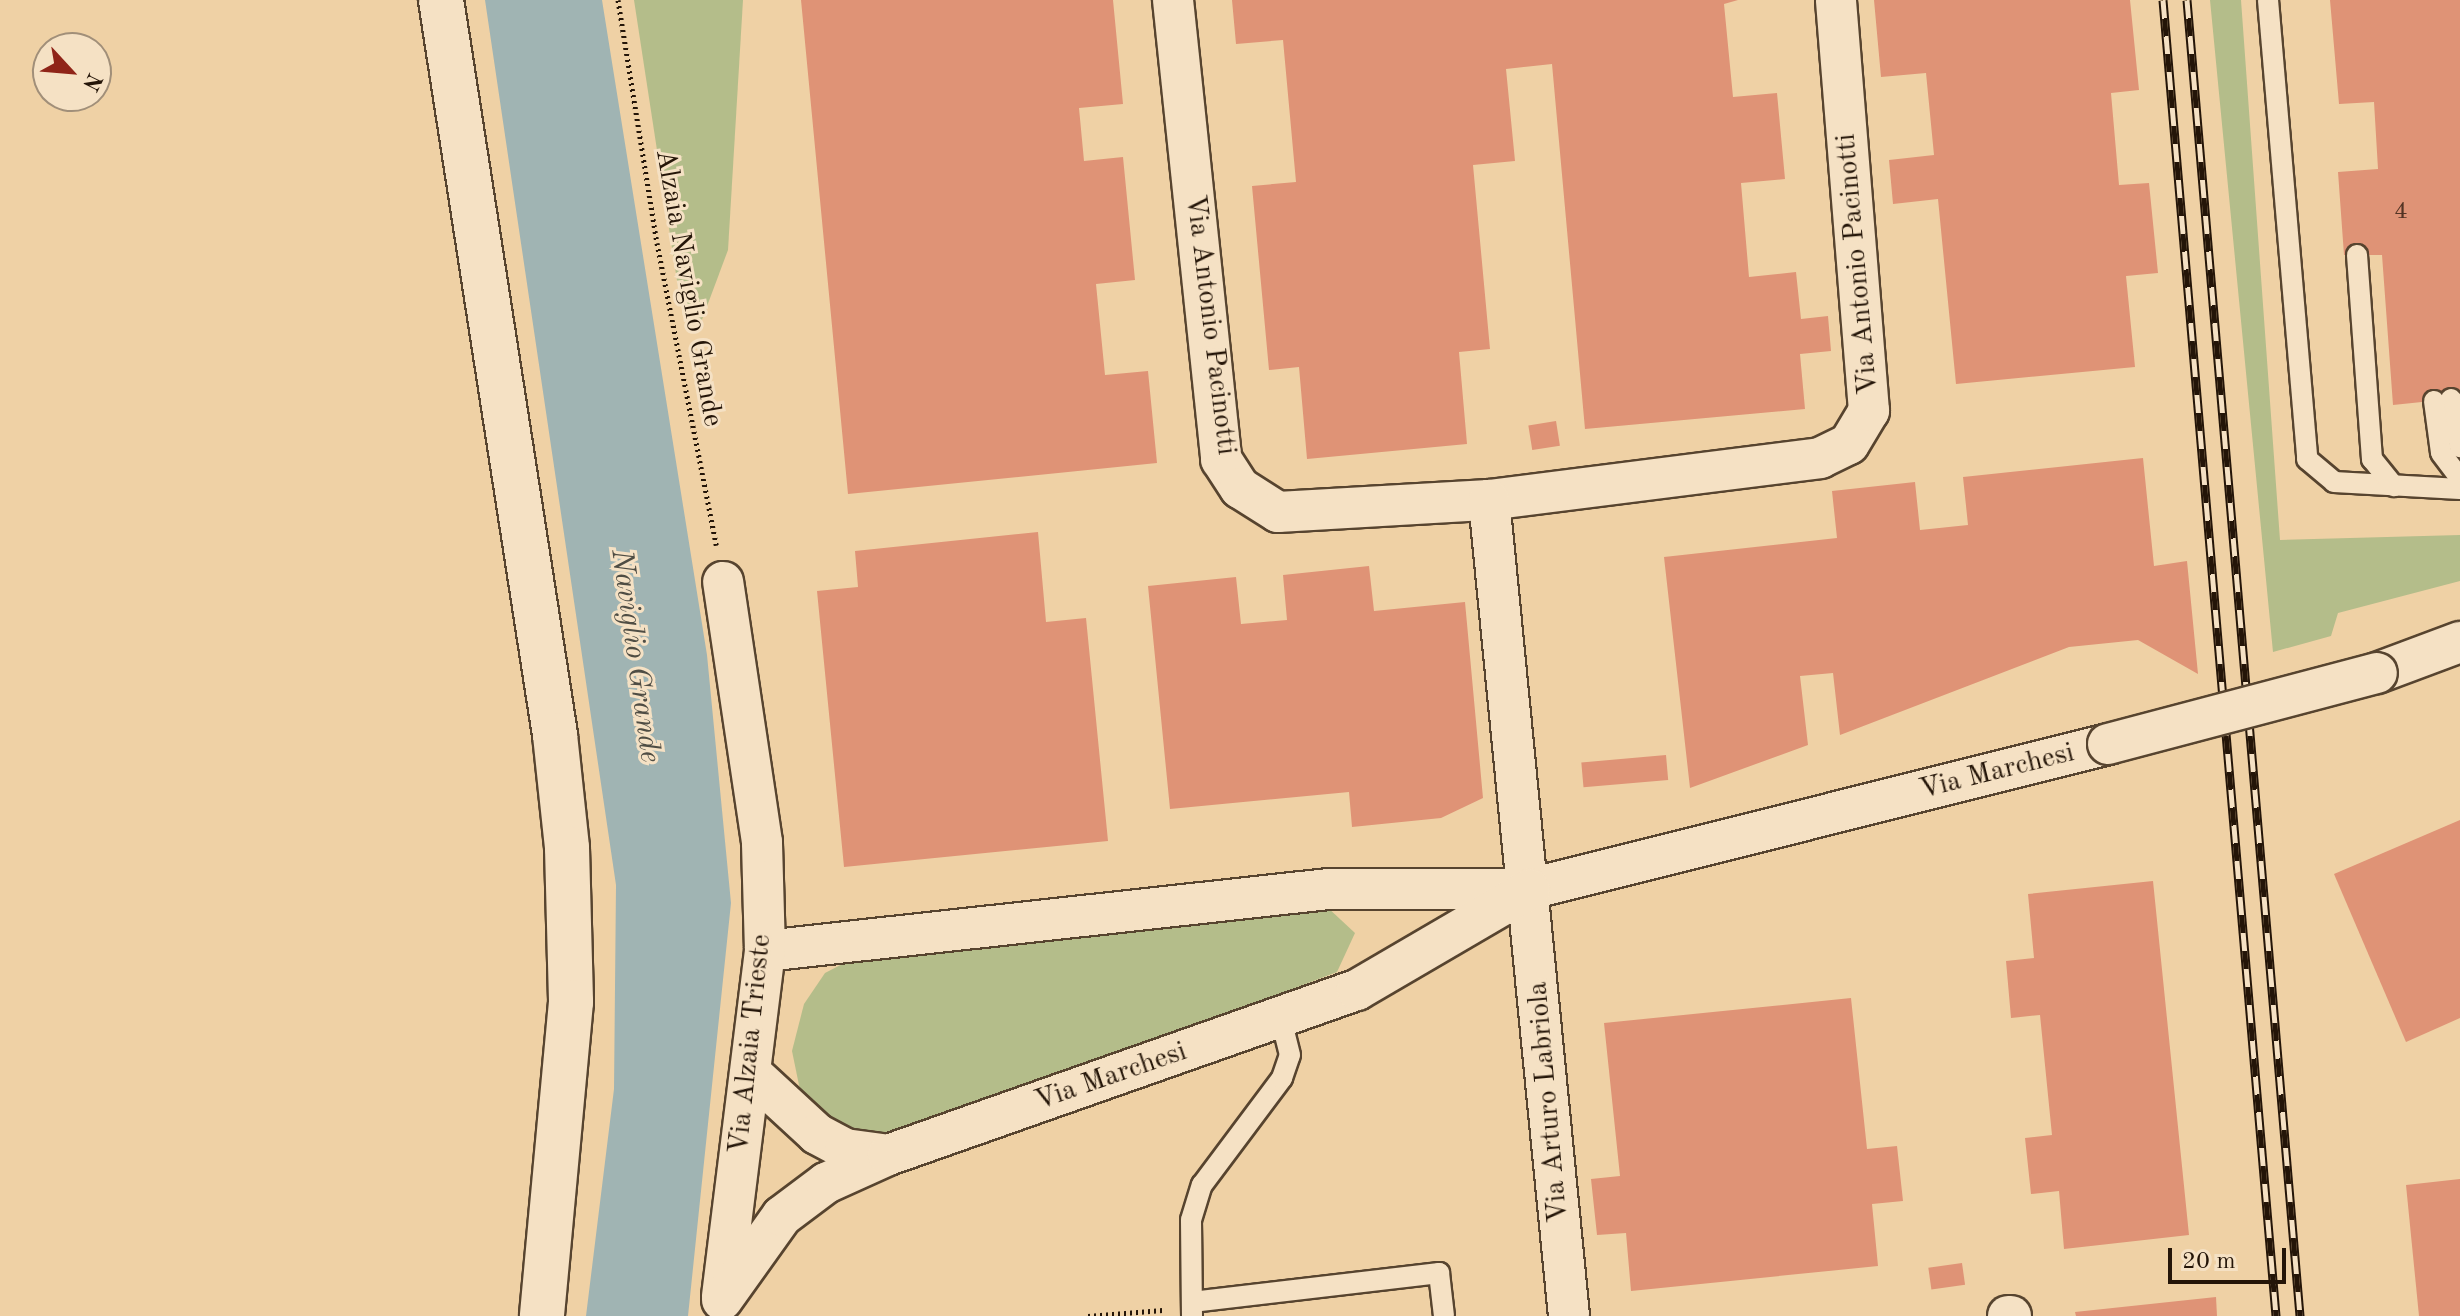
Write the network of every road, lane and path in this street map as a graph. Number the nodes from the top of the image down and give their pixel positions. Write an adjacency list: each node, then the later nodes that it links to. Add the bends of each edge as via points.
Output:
1 (441, 0): 21 (main road, via 555,735 567,848 571,1002)
2 (618, 0): 12 (path, Alzaia Naviglio Grande, via 657,243)
3 (1173, 0): 11 (street, Via Antonio Pacinotti, via 1221,459 1240,488 1278,512)
4 (1836, 0): 11 (street, Via Antonio Pacinotti, via 1869,411 1849,444 1820,458)
5 (2268, 0): 9 (lane, via 2307,459 2334,482)
6 (2357, 255): 9 (lane, via 2372,459)
7 (2460, 447): 8 (lane, via 2442,400 2441,453)
8 (2460, 478)
9 (2394, 486): 10 (lane)
10 (2460, 489)
11 (1489, 500): 14 (street)
12 (723, 582): 15 (street, Via Alzaia Trieste, via 762,842)
13 (2460, 642): 14 (street, Via Marchesi, bridge, via 2377,673)
14 (1530, 889): 15 (street, Via Marchesi, via 1328,889); 16 (street, Via Marchesi, via 1357,990); 24 (street, Via Arturo Labriola)
15 (765, 951): 17 (street, Via Alzaia Trieste)
16 (1281, 1018): 18 (street, Via Marchesi); 20 (lane, via 1290,1055 1282,1078 1202,1185 1191,1220)
17 (751, 1073): 18 (street, via 817,1134 845,1149); 19 (street, Via Alzaia Trieste)
18 (888, 1155): 19 (street, Via Marchesi, via 826,1183 782,1216)
19 (721, 1308)
20 (1192, 1309): 22 (path); 23 (lane, via 1439,1273)
21 (542, 1316)
22 (1088, 1316)
23 (1444, 1316)
24 (1569, 1316)

